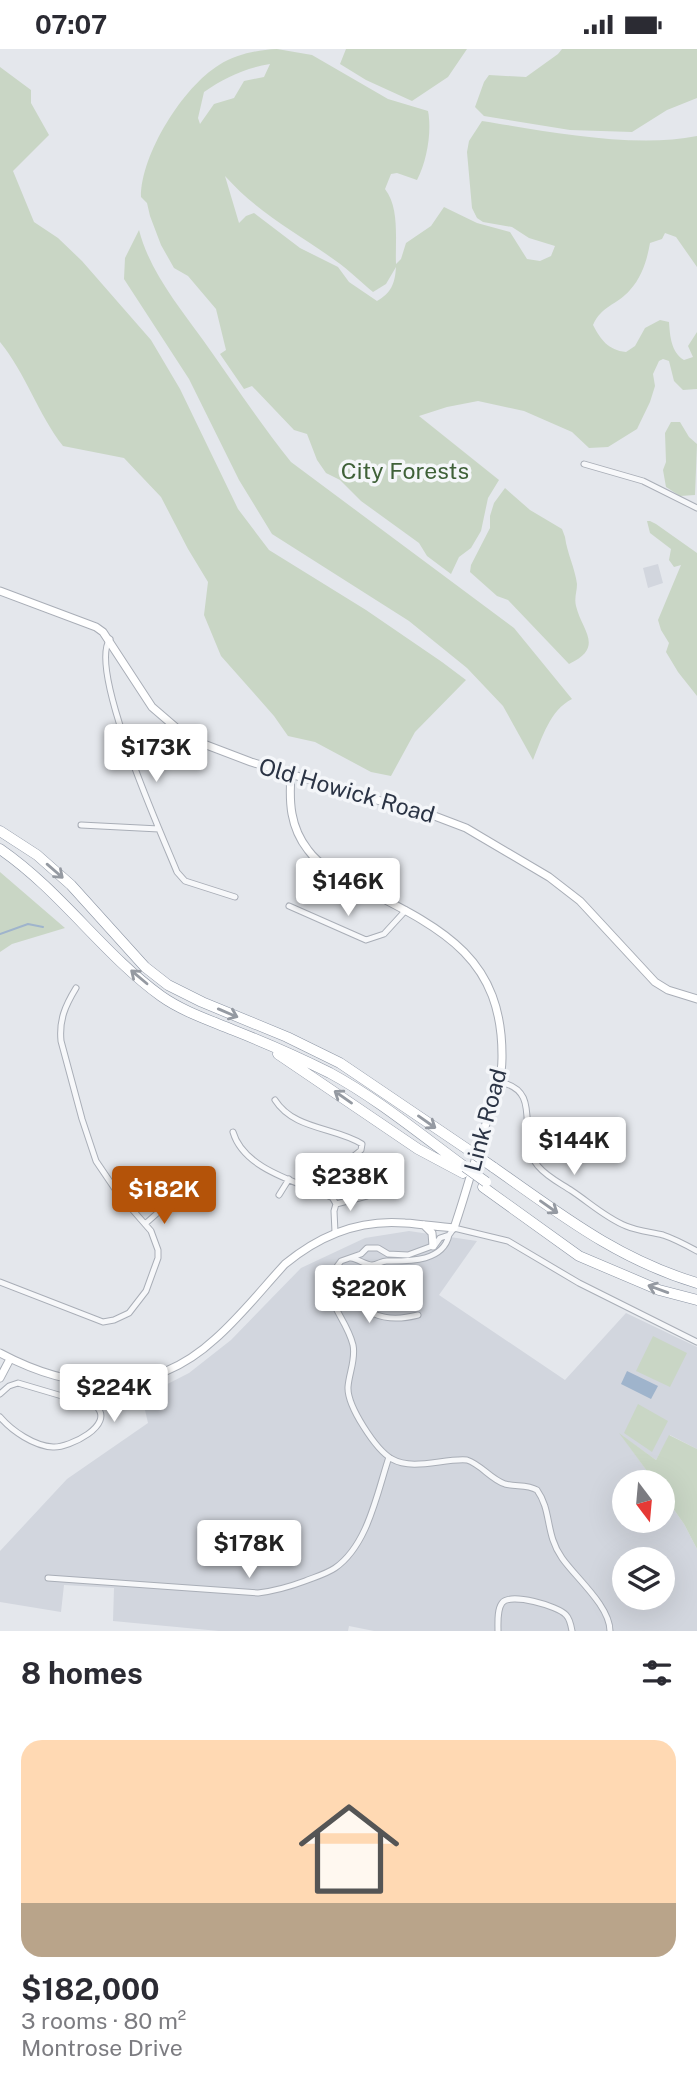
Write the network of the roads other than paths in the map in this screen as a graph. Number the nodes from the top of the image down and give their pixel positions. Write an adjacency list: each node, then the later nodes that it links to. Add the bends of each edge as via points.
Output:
1 (584, 464): 2 (street, via 643,481)
2 (697, 508)
3 (0, 591): 4 (street, Old Howick Road, via 96,627)
4 (110, 639): 5 (street, Old Howick Road, via 152,707 174,728 199,744); 7 (street, via 104,652 114,708)
5 (291, 774): 12 (street, Link Road, via 291,812 309,853 337,875); 14 (street, Old Howick Road, via 425,812 478,834 580,901 655,982)
6 (81, 825): 7 (street)
7 (159, 829): 10 (street, via 181,878)
8 (0, 831): 34 (highway, one-way to 34, bridge, via 71,885 145,968 168,985 340,1063 589,1235 665,1273)
9 (0, 849): 35 (highway, one-way to 9, bridge, via 659,1290 583,1254 332,1074 163,997)
10 (235, 897)
11 (289, 906): 12 (street, via 366,940 384,934)
12 (406, 910): 15 (street, Link Road, via 464,949 482,976 499,1018)
13 (76, 988): 24 (street, via 66,1004 61,1041 91,1150)
14 (697, 999)
15 (499, 1082): 26 (street, Link Road); 30 (street, via 515,1086 523,1095 534,1162 548,1176 619,1223 664,1235)
16 (275, 1100): 22 (street, via 287,1114 362,1144 331,1177)
17 (233, 1132): 19 (street, via 249,1157)
18 (197, 1178): 24 (street)
19 (289, 1179): 20 (street); 22 (street)
20 (279, 1195)
21 (367, 1196): 23 (street)
22 (331, 1197): 23 (street)
23 (337, 1204): 27 (street)
24 (145, 1224): 33 (street, via 155,1237 158,1258 146,1291 129,1313 114,1320 103,1322)
25 (423, 1224): 26 (street); 27 (street, via 382,1223); 29 (street, via 432,1233)
26 (454, 1228): 28 (street); 37 (street, via 509,1241 579,1283)
27 (335, 1232): 39 (street, via 285,1265 214,1341 158,1375 121,1383 79,1382)
28 (449, 1235): 29 (street); 31 (street, via 443,1248 419,1260 370,1265)
29 (433, 1246): 31 (street, via 408,1255 372,1247)
30 (697, 1251)
31 (348, 1257): 32 (street, via 338,1264)
32 (331, 1279): 36 (street, via 341,1281 358,1303 381,1316 396,1320); 43 (street, via 331,1299 353,1344 348,1385 351,1404)
33 (0, 1282)
34 (697, 1283)
35 (697, 1300)
36 (418, 1315)
37 (697, 1342)
38 (0, 1353): 39 (street)
39 (10, 1359): 40 (street)
40 (0, 1378)
41 (2, 1392): 42 (street, via 18,1383 96,1406 101,1420 84,1437 56,1447 19,1433)
42 (0, 1417)
43 (389, 1457): 44 (street, via 354,1548 332,1570 302,1582 258,1593); 47 (street, via 405,1464 467,1460 502,1483 537,1490 553,1544 598,1603)
44 (48, 1578)
45 (498, 1631): 46 (street, via 501,1605 511,1598 563,1612)
46 (572, 1631)
47 (610, 1631)

